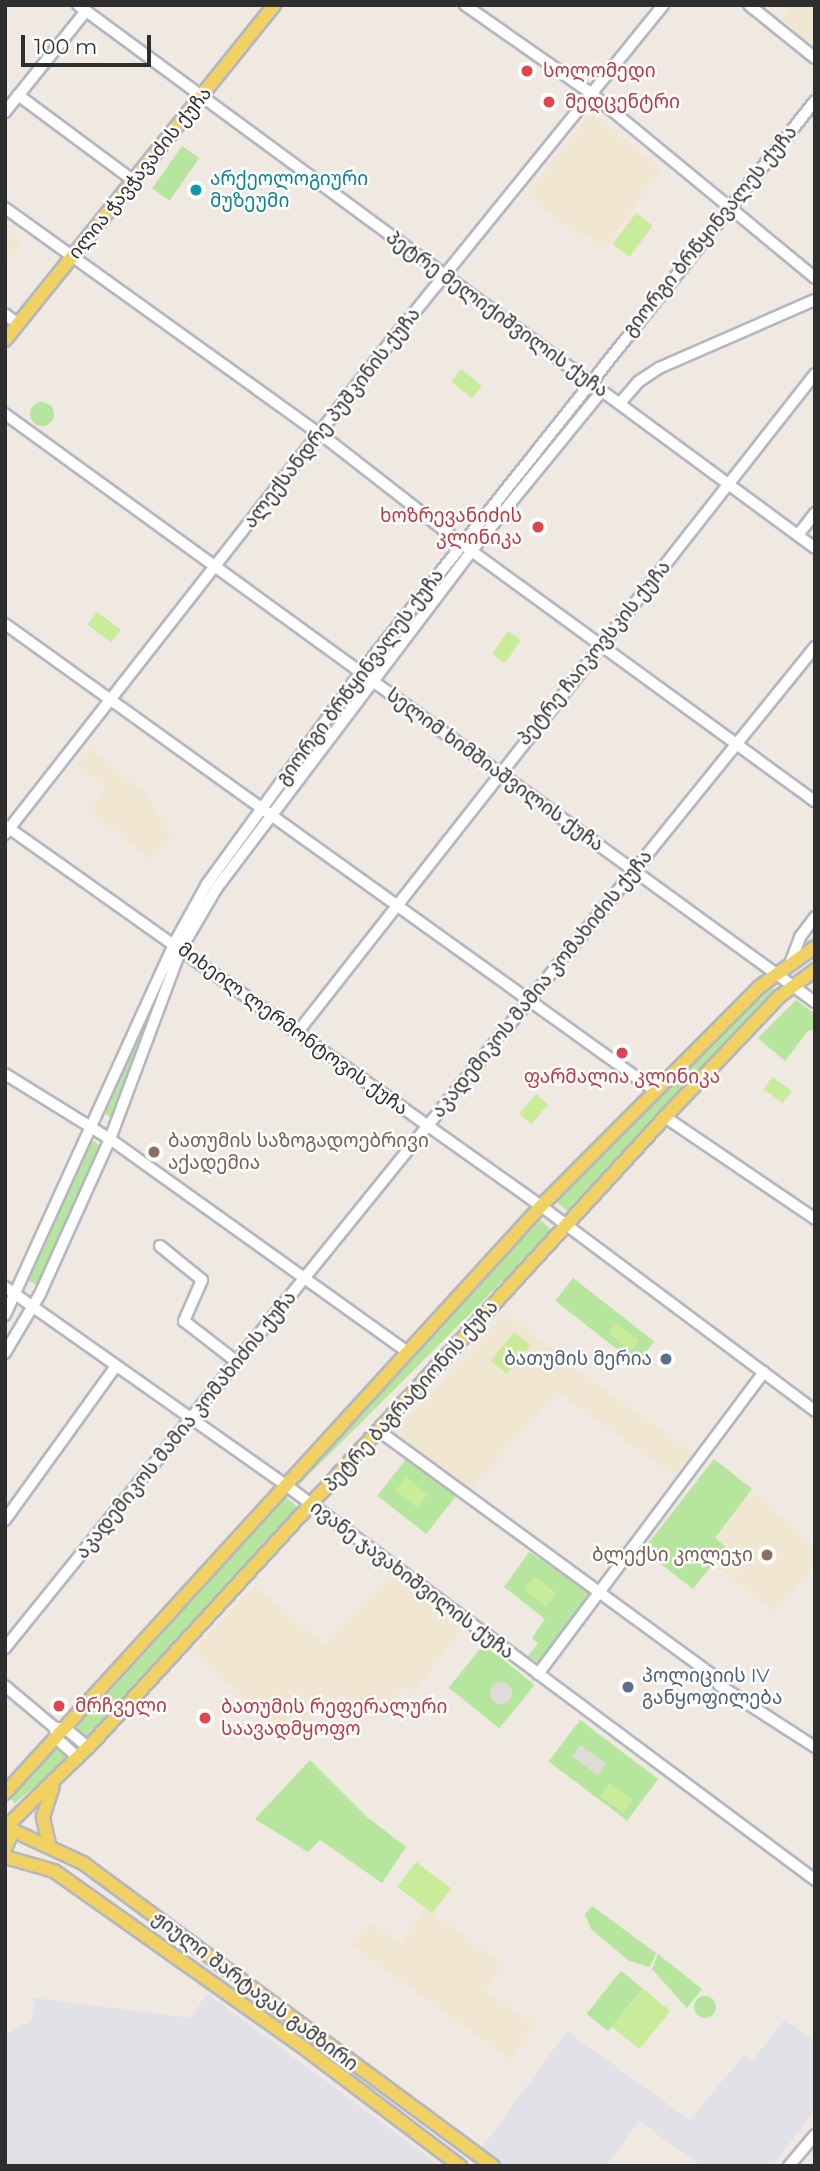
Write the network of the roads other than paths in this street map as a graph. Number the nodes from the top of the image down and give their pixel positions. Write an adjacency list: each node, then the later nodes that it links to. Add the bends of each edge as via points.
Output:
1 (465, 5): 7 (street)
2 (663, 5): 7 (street, ალექსანდრე პუშკინის ქუჩა)
3 (750, 5): 6 (street)
4 (269, 7): 9 (main road, ილია ჭავჭავაძის ქუჩა)
5 (82, 8): 8 (street); 9 (street, პეტრე მელიქიშვილის ქუჩა)
6 (815, 58)
7 (592, 94): 13 (street); 16 (street, ალექსანდრე პუშკინის ქუჩა)
8 (19, 96): 11 (street); 12 (street)
9 (201, 98): 12 (main road, ილია ჭავჭავაძის ქუჩა); 16 (street, პეტრე მელიქიშვილის ქუჩა)
10 (815, 101): 13 (street, გიორგი ბრწყინვალეს ქუჩა)
11 (5, 112)
12 (134, 181): 15 (main road, ილია ჭავჭავაძის ქუჩა)
13 (728, 206): 17 (street); 23 (street, გიორგი ბრწყინვალეს ქუჩა)
14 (5, 208): 15 (street)
15 (71, 258): 20 (main road, ილია ჭავჭავაძის ქუჩა); 27 (street)
16 (443, 276): 23 (street, პეტრე მელიქიშვილის ქუჩა); 27 (street, ალექსანდრე პუშკინის ქუჩა)
17 (815, 278)
18 (815, 300): 25 (street, via 659,368 638,382)
19 (5, 314): 20 (street)
20 (18, 324): 21 (main road, ილია ჭავჭავაძის ქუჩა)
21 (5, 340)
22 (815, 374): 28 (street, პეტრე ჩაიკოვსკის ქუჩა)
23 (589, 382): 24 (street, პეტრე მელიქიშვილის ქუჩა); 31 (street, გიორგი ბრწყინვალეს ქუჩა)
24 (602, 391): 25 (street, პეტრე მელიქიშვილის ქუჩა); 33 (street, გიორგი ბრწყინვალეს ქუჩა)
25 (620, 403): 28 (street, პეტრე მელიქიშვილის ქუჩა)
26 (5, 414): 34 (street, სელიმ ხიმშიაშვილის ქუჩა)
27 (319, 434): 31 (street); 34 (street, ალექსანდრე პუშკინის ქუჩა)
28 (728, 483): 30 (street, პეტრე მელიქიშვილის ქუჩა); 36 (street, პეტრე ჩაიკოვსკის ქუჩა)
29 (815, 513): 30 (street)
30 (798, 535): 32 (street, პეტრე მელიქიშვილის ქუჩა)
31 (462, 544): 33 (street); 38 (street, გიორგი ბრწყინვალეს ქუჩა)
32 (815, 548)
33 (473, 549): 36 (street); 39 (street, გიორგი ბრწყინვალეს ქუჩა)
34 (218, 566): 38 (street, სელიმ ხიმშიაშვილის ქუჩა); 40 (street, ალექსანდრე პუშკინის ქუჩა)
35 (5, 624): 40 (street)
36 (603, 644): 41 (street); 42 (street, პეტრე ჩაიკოვსკის ქუჩა)
37 (815, 647): 41 (street, აკადემიკოს მამია კომახიძის ქუჩა)
38 (361, 672): 39 (street, სელიმ ხიმშიაშვილის ქუჩა); 44 (street, გიორგი ბრწყინვალეს ქუჩა)
39 (372, 681): 42 (street, სელიმ ხიმშიაშვილის ქუჩა); 45 (street, გიორგი ბრწყინვალეს ქუჩა)
40 (112, 700): 44 (street); 46 (street, ალექსანდრე პუშკინის ქუჩა)
41 (737, 743): 43 (street); 47 (street, აკადემიკოს მამია კომახიძის ქუჩა)
42 (498, 772): 47 (street, სელიმ ხიმშიაშვილის ქუჩა); 48 (street, პეტრე ჩაიკოვსკის ქუჩა)
43 (815, 801)
44 (260, 809): 45 (street); 50 (street, გიორგი ბრწყინვალეს ქუჩა, via 207,884)
45 (272, 815): 48 (street); 50 (street, გიორგი ბრწყინვალეს ქუჩა)
46 (7, 830): 50 (street, მიხეილ ლერმონტოვის ქუჩა)
47 (633, 871): 54 (street, სელიმ ხიმშიაშვილის ქუჩა); 56 (street, აკადემიკოს მამია კომახიძის ქუჩა)
48 (394, 903): 56 (street); 58 (street, პეტრე ჩაიკოვსკის ქუჩა)
49 (815, 917): 52 (street, via 800,937)
50 (177, 947): 58 (street, მიხეილ ლერმონტოვის ქუჩა); 63 (street, გიორგი ბრწყინვალეს ქუჩა); 64 (street, გიორგი ბრწყინვალეს ქუჩა)
51 (815, 947): 52 (main road, პეტრე ბაგრატიონის ქუჩა)
52 (791, 961): 54 (main road, პეტრე ბაგრატიონის ქუჩა)
53 (815, 970): 55 (main road, პეტრე ბაგრატიონის ქუჩა)
54 (774, 973): 55 (street, სელიმ ხიმშიაშვილის ქუჩა); 60 (main road, პეტრე ბაგრატიონის ქუჩა)
55 (793, 985): 57 (street, სელიმ ხიმშიაშვილის ქუჩა); 61 (main road, პეტრე ბაგრატიონის ქუჩა)
56 (529, 1000): 60 (street); 62 (street, აკადემიკოს მამია კომახიძის ქუჩა)
57 (815, 1002)
58 (297, 1033): 62 (street, მიხეილ ლერმონტოვის ქუჩა)
59 (5, 1074): 63 (street)
60 (654, 1090): 65 (main road, პეტრე ბაგრატიონის ქუჩა)
61 (665, 1117): 66 (street); 67 (main road, პეტრე ბაგრატიონის ქუჩა)
62 (428, 1126): 65 (street, მიხეილ ლერმონტოვის ქუჩა); 69 (street, აკადემიკოს მამია კომახიძის ქუჩა)
63 (92, 1127): 64 (street); 71 (street, გიორგი ბრწყინვალეს ქუჩა)
64 (110, 1139): 69 (street); 72 (street, გიორგი ბრწყინვალეს ქუჩა)
65 (541, 1206): 67 (street, მიხეილ ლერმონტოვის ქუჩა); 75 (main road, პეტრე ბაგრატიონის ქუჩა)
66 (815, 1219)
67 (565, 1224): 78 (street, მიხეილ ლერმონტოვის ქუჩა); 81 (main road, პეტრე ბაგრატიონის ქუჩა)
68 (160, 1246): 76 (street, via 202,1280 184,1321)
69 (303, 1280): 75 (street); 76 (street, აკადემიკოს მამია კომახიძის ქუჩა)
70 (5, 1287): 71 (street, ივანე ჯავახიშვილის ქუჩა)
71 (17, 1293): 72 (street, ივანე ჯავახიშვილის ქუჩა); 73 (street, გიორგი ბრწყინვალეს ქუჩა)
72 (34, 1305): 74 (street, გიორგი ბრწყინვალეს ქუჩა); 77 (street, ივანე ჯავახიშვილის ქუჩა)
73 (5, 1314)
74 (5, 1353)
75 (408, 1353): 82 (main road, პეტრე ბაგრატიონის ქუჩა)
76 (236, 1362): 80 (street, აკადემიკოს მამია კომახიძის ქუჩა)
77 (116, 1366): 80 (street, ივანე ჯავახიშვილის ქუჩა); 84 (street)
78 (764, 1372): 79 (street, მიხეილ ლერმონტოვის ქუჩა); 85 (street)
79 (815, 1411)
80 (191, 1418): 82 (street, ივანე ჯავახიშვილის ქუჩა); 86 (street, აკადემიკოს მამია კომახიძის ქუჩა)
81 (379, 1431): 83 (main road, პეტრე ბაგრატიონის ქუჩა); 85 (street)
82 (287, 1486): 83 (street, ივანე ჯავახიშვილის ქუჩა); 89 (main road, პეტრე ბაგრატიონის ქუჩა)
83 (312, 1505): 87 (street, ივანე ჯავახიშვილის ქუჩა); 91 (main road, პეტრე ბაგრატიონის ქუჩა)
84 (5, 1520)
85 (598, 1592): 87 (street); 90 (street, via 748,1706)
86 (5, 1648)
87 (538, 1674): 99 (street, ივანე ჯავახიშვილის ქუჩა)
88 (5, 1686): 89 (street)
89 (59, 1731): 91 (street); 92 (street); 94 (main road, პეტრე ბაგრატიონის ქუჩა)
90 (815, 1747)
91 (89, 1748): 92 (main road, პეტრე ბაგრატიონის ქუჩა)
92 (78, 1758): 93 (main road, პეტრე ბაგრატიონის ქუჩა)
93 (63, 1772): 95 (main road, პეტრე ბაგრატიონის ქუჩა); 96 (main road, via 43,1817)
94 (5, 1793)
95 (8, 1824): 96 (main road, ჟიული შარტავას გამზირი); 97 (main road)
96 (49, 1844): 102 (main road, ჟიული შარტავას გამზირი, via 83,1863)
97 (5, 1849)
98 (5, 1857): 101 (main road, ჟიული შარტავას გამზირი, via 54,1871 308,2051)
99 (815, 1880)
100 (815, 2134): 103 (street)
101 (460, 2166)
102 (493, 2166)
103 (789, 2166)

